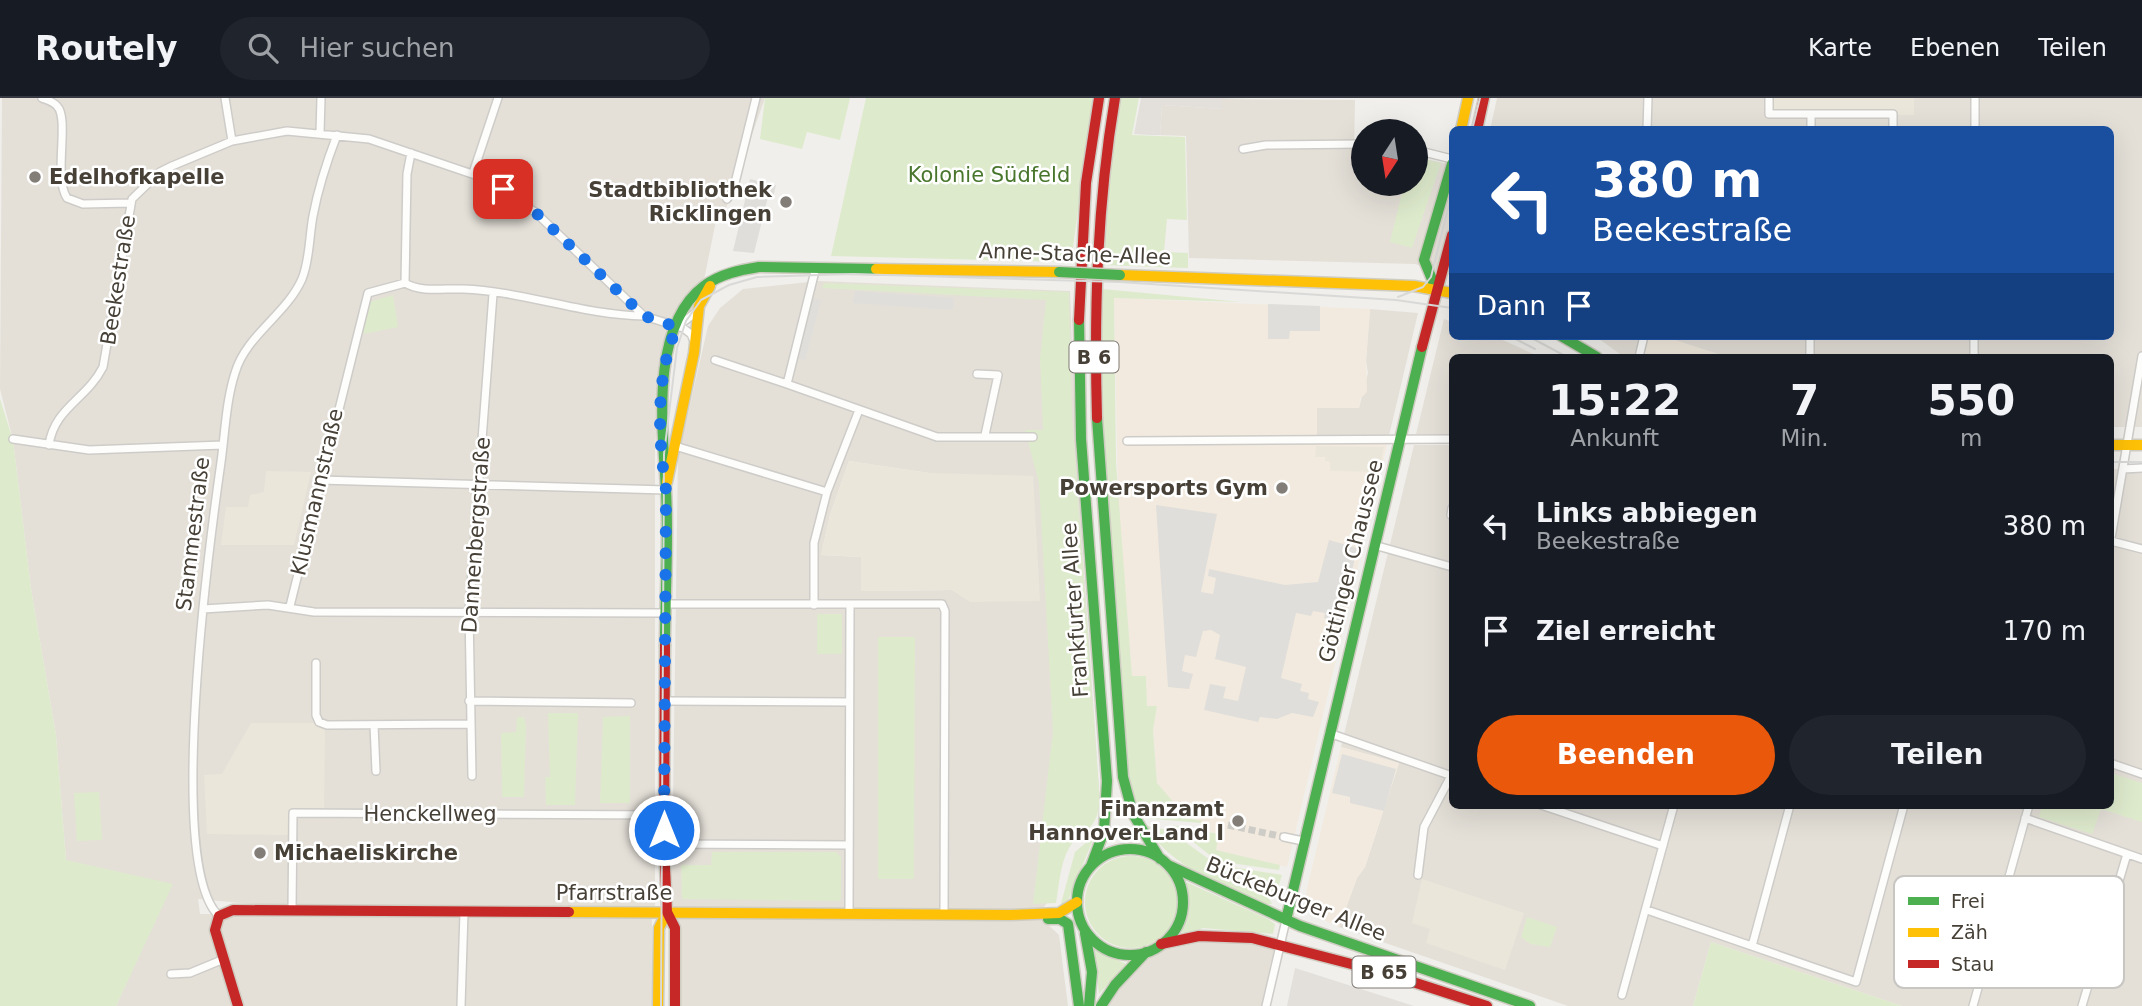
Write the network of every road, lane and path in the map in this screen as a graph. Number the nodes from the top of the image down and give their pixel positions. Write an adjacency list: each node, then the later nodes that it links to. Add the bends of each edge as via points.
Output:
1 (43, 98): 31 (street, via 61,113 60,173 66,198 83,204)
2 (225, 98): 22 (street)
3 (321, 98): 20 (street)
4 (498, 98): 29 (street)
5 (756, 98): 30 (street)
6 (1099, 98): 108 (street, Frankfurter Allee / B 6, via 1083,210 1077,323 1079,413 1107,781 1104,831)
7 (1115, 98): 107 (street, Frankfurter Allee / B 6, via 1104,159 1095,262 1096,424 1123,776 1133,814)
8 (1468, 98): 14 (street)
9 (1484, 98): 15 (street)
10 (1648, 98): 16 (street)
11 (1769, 98): 13 (street, via 1769,114)
12 (1975, 98): 19 (street)
13 (1811, 114): 17 (street); 18 (street, via 1893,114)
14 (1462, 126)
15 (1478, 126)
16 (1647, 126)
17 (1811, 126)
18 (1894, 126)
19 (1975, 126)
20 (320, 133): 21 (street, Beekestraße); 22 (street, Beekestraße, via 272,132)
21 (337, 135): 25 (street, Beekestraße, via 369,139); 57 (street, Stammestraße, via 313,216 303,276 289,303 239,361)
22 (232, 141): 31 (street, Beekestraße, via 160,172)
23 (1351, 144): 24 (street)
24 (1243, 149)
25 (411, 153): 29 (street, Beekestraße); 35 (street)
26 (1428, 154): 27 (street)
27 (1449, 160)
28 (1449, 172): 36 (street, via 1424,260)
29 (473, 173): 40 (street, Beekestraße, via 535,212)
30 (727, 200)
31 (130, 203): 56 (street, Beekestraße, via 103,367 55,421)
32 (1449, 252): 36 (street, Göttinger Chaussee)
33 (816, 267): 34 (street, Anne-Stache-Allee, via 759,267); 36 (street, Anne-Stache-Allee, bridge, via 1059,272); 48 (street)
34 (713, 280): 39 (street, Anne-Stache-Allee); 41 (street, Anne-Stache-Allee, via 695,294)
35 (405, 283): 38 (street, via 415,289); 64 (street, Klusmannstraße, via 368,293)
36 (1436, 289): 37 (street, Anne-Stache-Allee); 52 (street, Göttinger Chaussee)
37 (1449, 292)
38 (493, 293): 40 (street, via 610,316); 65 (street, Dannenbergstraße)
39 (699, 309): 41 (street, Anne-Stache-Allee); 43 (street, Anne-Stache-Allee)
40 (644, 316): 41 (street, Beekestraße)
41 (677, 327): 43 (street, Beekestraße, via 691,334); 66 (street, Anne-Stache-Allee, via 660,420)
42 (1568, 340): 44 (street)
43 (695, 343): 61 (street, Anne-Stache-Allee)
44 (1592, 354)
45 (2142, 356): 59 (street)
46 (715, 360): 48 (street)
47 (977, 374): 50 (street, via 998,375)
48 (787, 384): 49 (street)
49 (859, 410): 50 (street, via 937,437); 67 (street)
50 (985, 435): 51 (street)
51 (1032, 437)
52 (1401, 438): 54 (street); 55 (street); 70 (street, Göttinger Chaussee)
53 (13, 439): 56 (street)
54 (1449, 439)
55 (1127, 441)
56 (49, 445): 57 (street, via 89,450)
57 (223, 445): 76 (street, Stammestraße)
58 (2114, 445): 59 (street)
59 (2127, 445): 60 (street); 62 (street)
60 (2142, 445)
61 (675, 446): 66 (street, Anne-Stache-Allee); 67 (street)
62 (2123, 468): 63 (street); 68 (street)
63 (2142, 468)
64 (320, 480): 65 (street); 75 (street, Klusmannstraße)
65 (478, 484): 66 (street); 78 (street, Dannenbergstraße)
66 (666, 490): 77 (street)
67 (827, 492): 73 (street, via 814,543)
68 (2114, 524)
69 (2114, 543): 71 (street)
70 (1374, 545): 72 (street); 86 (street, Göttinger Chaussee)
71 (2142, 549)
72 (1449, 566)
73 (814, 605): 74 (street); 77 (street)
74 (850, 605): 82 (street); 118 (street, via 942,604 945,611)
75 (290, 606): 76 (street); 78 (street, via 314,612)
76 (203, 609): 120 (street, Stammestraße, via 196,705 195,829 204,887 211,909)
77 (665, 609): 78 (street); 81 (street)
78 (469, 612): 80 (street, Dannenbergstraße)
79 (316, 663): 84 (street, via 319,722)
80 (469, 701): 83 (street); 85 (street, Dannenbergstraße)
81 (664, 701): 82 (street); 98 (street)
82 (849, 702): 103 (street)
83 (631, 703)
84 (374, 724): 85 (street); 88 (street)
85 (470, 724): 91 (street, Dannenbergstraße)
86 (1329, 733): 89 (street); 101 (street, Göttinger Chaussee)
87 (2114, 764): 90 (street)
88 (376, 771)
89 (1449, 774)
90 (2142, 774)
91 (472, 776)
92 (1449, 781): 109 (street, via 1424,827)
93 (1553, 809): 104 (street)
94 (1673, 809): 104 (street)
95 (1789, 809): 125 (street)
96 (1903, 809): 125 (street, via 1856,982)
97 (2028, 809): 99 (street)
98 (665, 815): 102 (street); 113 (street, Henckellweg, via 293,813)
99 (2025, 818): 105 (street); 110 (street)
100 (1284, 837): 101 (street)
101 (1303, 841): 121 (street, Göttinger Chaussee)
102 (664, 844): 103 (street); 116 (street)
103 (849, 845): 117 (street)
104 (1663, 846): 114 (street)
105 (2127, 854): 106 (street); 111 (street)
106 (2142, 859)
107 (1164, 862): 108 (street, via 1140,850 1119,850); 121 (street, Bückeburger Allee / B 65); 123 (street, B 6, via 1178,881 1182,901 1175,930)
108 (1091, 866): 112 (street, B 6, via 1080,883)
109 (1419, 875)
110 (2009, 876)
111 (2120, 876)
112 (1077, 902): 119 (street, Pfarrstraße, via 1059,914); 122 (street)
113 (292, 910): 115 (street, Pfarrstraße); 120 (street, Pfarrstraße, via 233,910)
114 (1647, 910): 125 (street); 131 (street)
115 (464, 912): 116 (street, Pfarrstraße); 133 (street)
116 (667, 912): 117 (street, Pfarrstraße); 134 (street, via 659,928); 135 (street, via 675,928)
117 (849, 914): 118 (street, Pfarrstraße)
118 (944, 915): 119 (street, Pfarrstraße)
119 (1010, 915): 136 (street, Pfarrstraße, via 1068,923)
120 (219, 916): 127 (street, Stammestraße, via 215,930)
121 (1286, 920): 124 (street, Göttinger Chaussee); 141 (street, Bückeburger Allee / B 65)
122 (1085, 930): 126 (street, via 1116,953); 137 (street, via 1092,972)
123 (1161, 944): 124 (street, Bückeburger Allee / B 65, via 1224,935); 126 (street)
124 (1280, 945): 139 (street, Göttinger Chaussee); 140 (street, Bückeburger Allee / B 65)
125 (1752, 946)
126 (1146, 952): 138 (street)
127 (224, 960): 128 (street, via 190,973); 132 (street, Stammestraße)
128 (171, 974)
129 (1978, 988): 142 (street)
130 (2087, 988): 143 (street)
131 (1622, 995)
132 (234, 1005)
133 (461, 1006)
134 (658, 1006)
135 (675, 1006)
136 (1079, 1006)
137 (1089, 1006)
138 (1101, 1006)
139 (1266, 1006)
140 (1487, 1006)
141 (1530, 1006)
142 (1973, 1006)
143 (2082, 1006)

